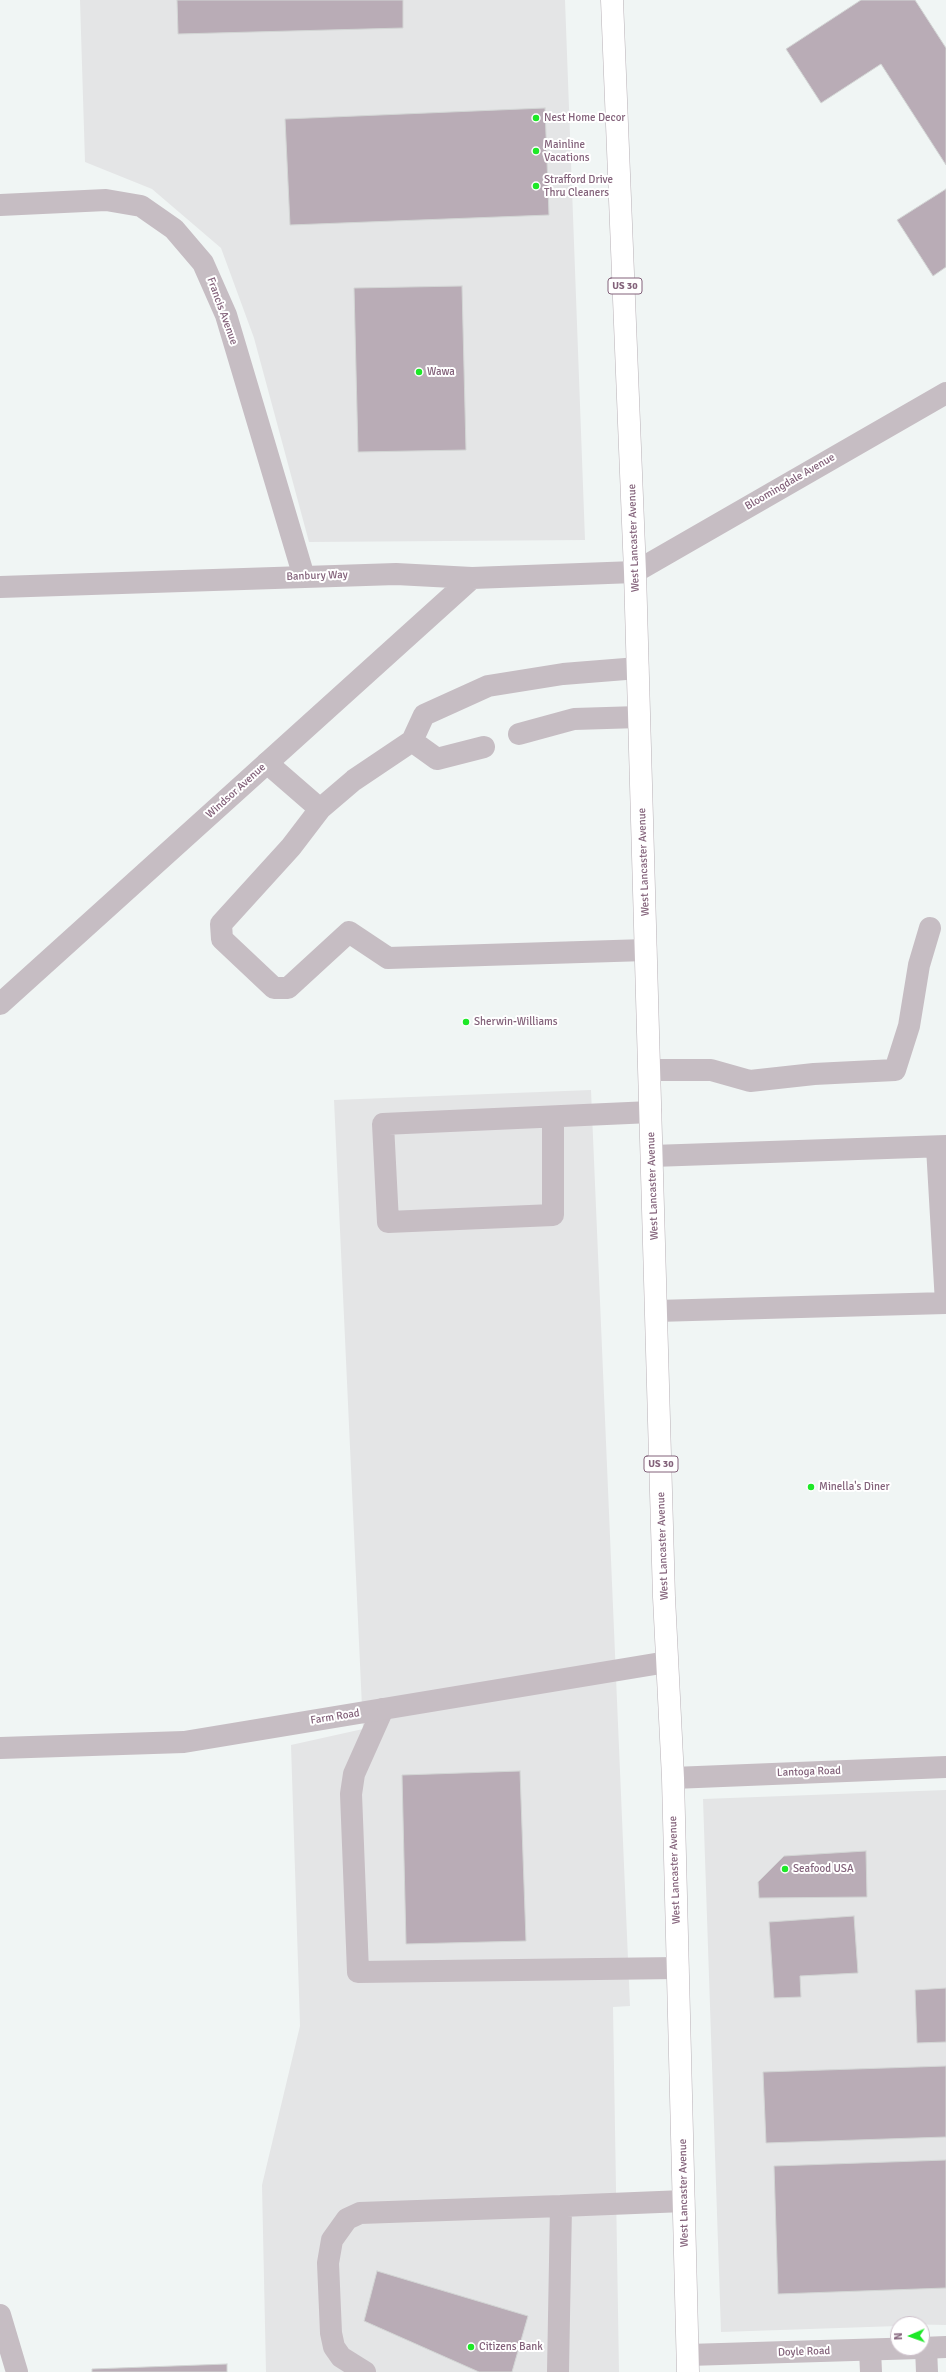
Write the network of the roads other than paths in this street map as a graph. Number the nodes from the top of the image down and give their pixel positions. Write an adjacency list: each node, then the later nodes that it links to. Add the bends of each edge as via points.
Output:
1 (612, 0): 4 (highway, West Lancaster Avenue / US 30)
2 (0, 205): 5 (street, Francis Avenue, via 106,200 141,206 174,229 203,263 226,315)
3 (946, 393): 4 (street, Bloomingdale Avenue)
4 (635, 572): 6 (street, Banbury Way); 8 (highway, West Lancaster Avenue / US 30)
5 (304, 577): 6 (street, Banbury Way, via 396,574); 7 (street, Banbury Way)
6 (472, 578): 13 (street, Windsor Avenue)
7 (0, 587)
8 (638, 668): 9 (highway, West Lancaster Avenue / US 30); 11 (street, via 563,674 488,686 424,715)
9 (639, 716): 10 (street, via 574,719); 16 (highway, West Lancaster Avenue / US 30)
10 (520, 734)
11 (412, 741): 12 (street, via 437,759); 14 (street, via 354,780)
12 (484, 747)
13 (267, 763): 14 (street); 17 (street, Windsor Avenue)
14 (320, 809): 16 (street, via 291,847 222,924 222,939 274,988 288,988 349,932 388,958)
15 (930, 928): 18 (street, via 919,965 909,1026 896,1070 814,1074 750,1081 711,1070)
16 (646, 950): 18 (highway, West Lancaster Avenue / US 30)
17 (0, 1004)
18 (649, 1070): 19 (highway, West Lancaster Avenue / US 30)
19 (651, 1112): 20 (street); 22 (highway, West Lancaster Avenue / US 30)
20 (553, 1117): 20 (street, via 383,1124 388,1222 553,1215)
21 (941, 1146): 22 (street); 23 (street)
22 (652, 1156): 24 (highway, West Lancaster Avenue / US 30)
23 (946, 1303): 24 (street)
24 (656, 1312): 25 (highway, West Lancaster Avenue / US 30)
25 (667, 1662): 26 (street, Farm Road); 29 (highway, West Lancaster Avenue / US 30)
26 (383, 1709): 27 (street, Farm Road, via 184,1742); 30 (street, via 354,1774 351,1794 358,1972)
27 (0, 1748)
28 (946, 1767): 29 (street, Lantoga Road)
29 (673, 1778): 30 (highway, West Lancaster Avenue / US 30)
30 (678, 1968): 31 (highway, West Lancaster Avenue / US 30)
31 (684, 2201): 32 (street); 37 (highway, West Lancaster Avenue / US 30)
32 (561, 2206): 39 (street, via 360,2214 347,2219 332,2240 328,2263 331,2333 334,2347 341,2357); 40 (street)
33 (0, 2316): 38 (street)
34 (890, 2349): 35 (street, Doyle Road)
35 (870, 2350): 37 (street, Doyle Road); 41 (street)
36 (928, 2356): 42 (street)
37 (688, 2364)
38 (17, 2372)
39 (365, 2372)
40 (558, 2372)
41 (871, 2372)
42 (927, 2372)

